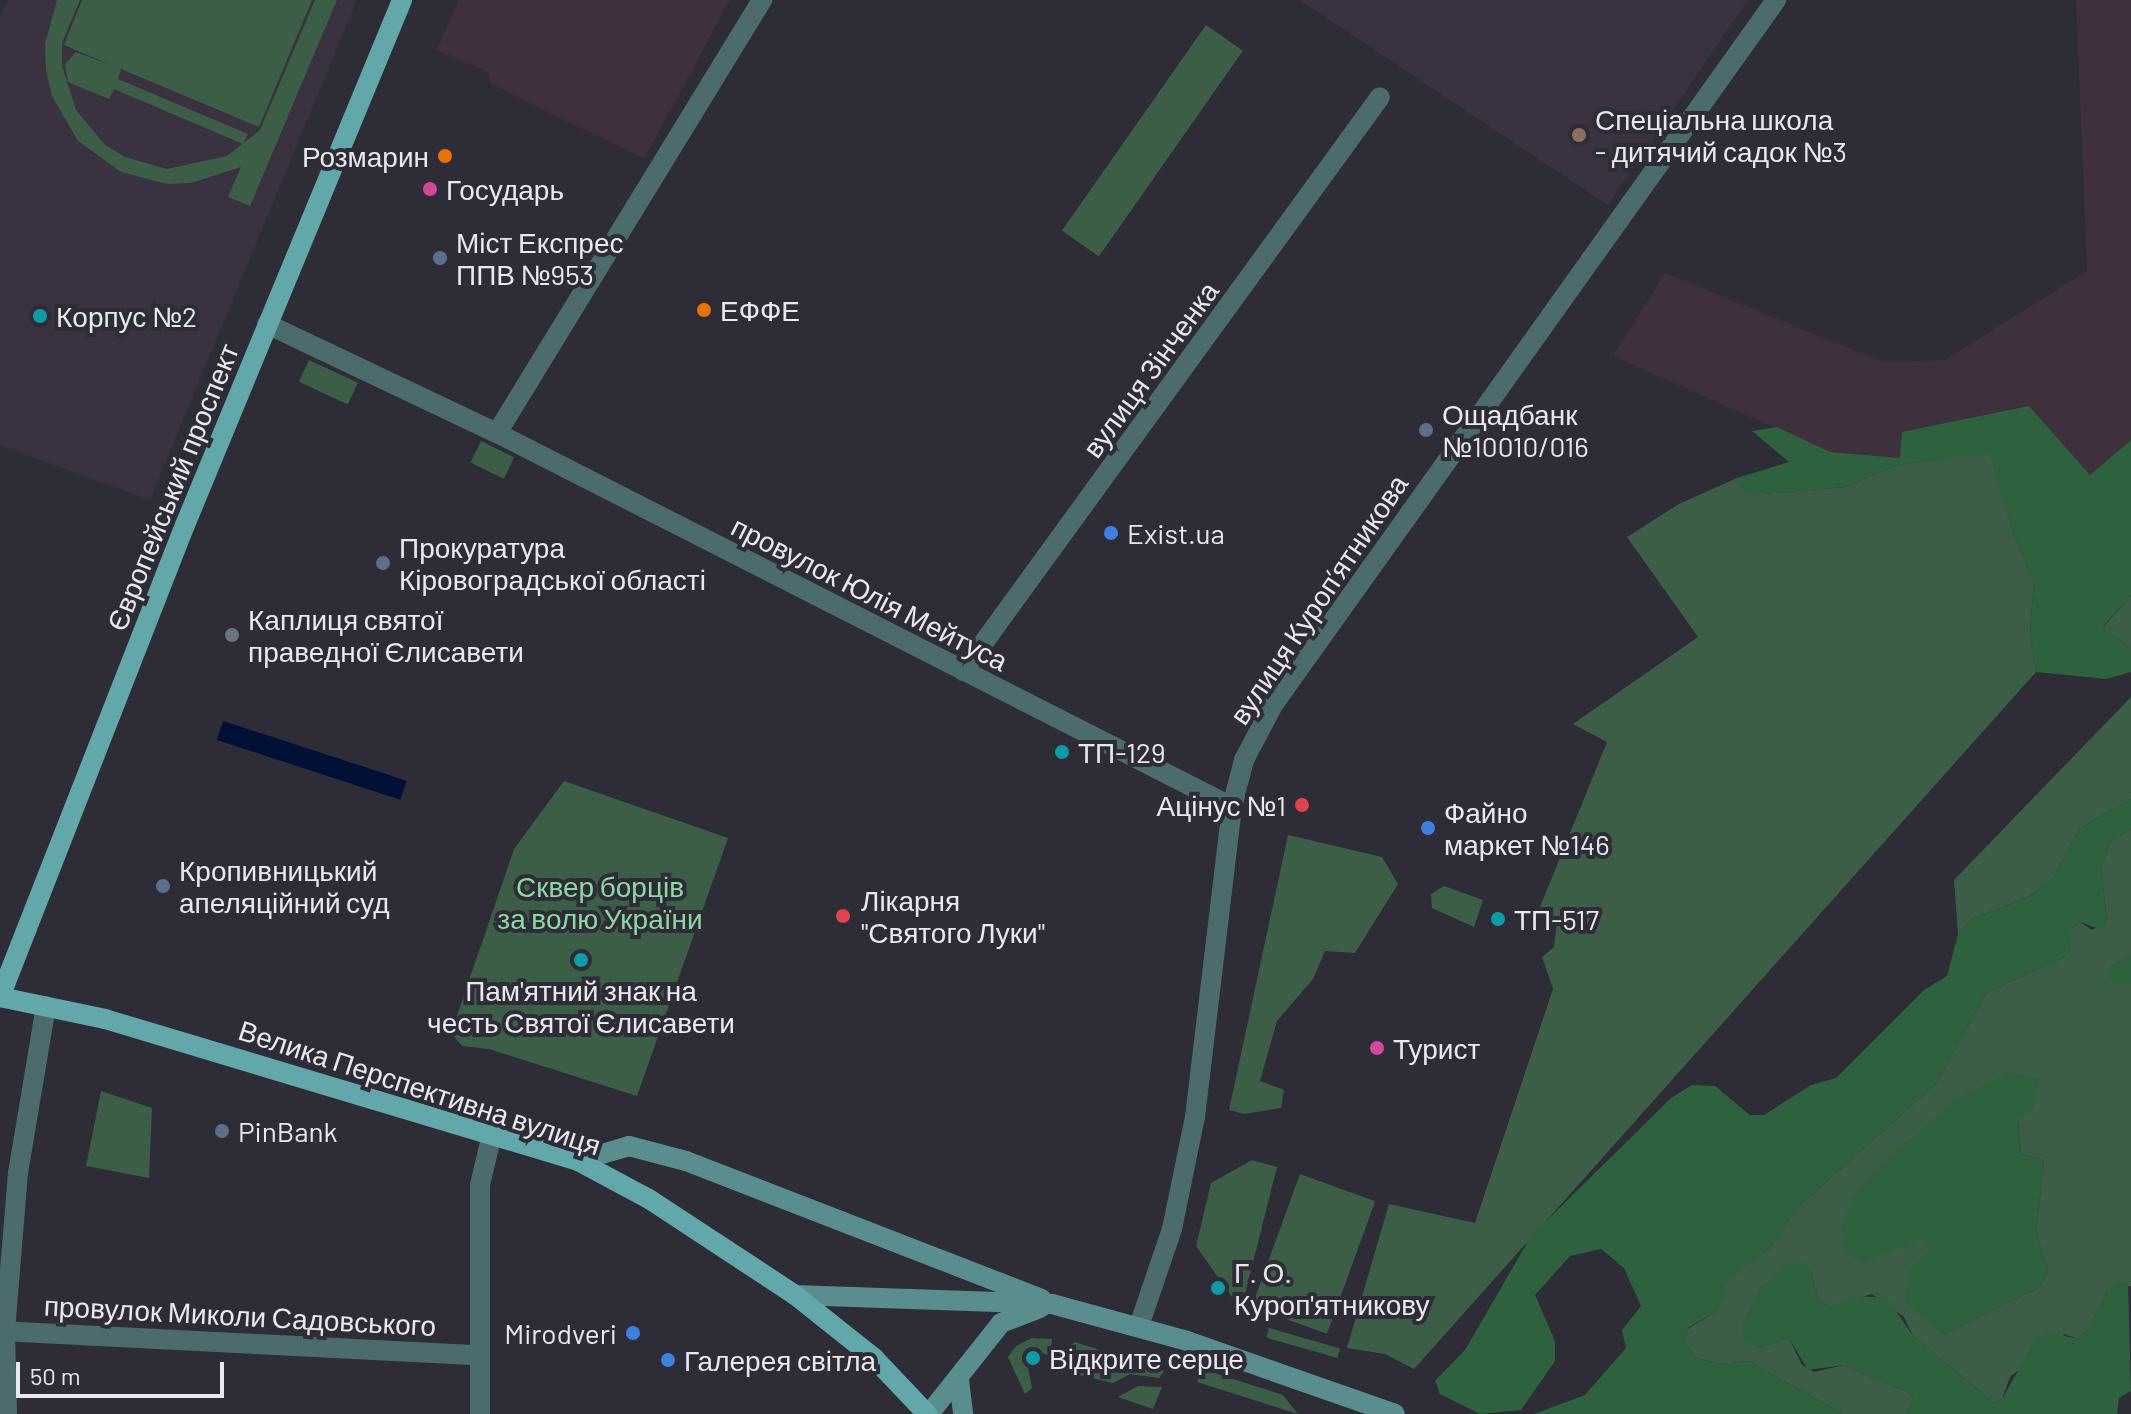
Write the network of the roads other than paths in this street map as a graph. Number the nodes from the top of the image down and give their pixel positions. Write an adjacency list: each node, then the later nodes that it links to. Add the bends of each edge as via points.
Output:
1 (402, 0): 5 (main road, Європейський проспект)
2 (762, 0): 6 (street)
3 (1776, 0): 8 (street, вулиця Куропʼятникова, via 1273,705 1244,760)
4 (1380, 97): 7 (street, вулиця Зінченка)
5 (267, 324): 6 (street, провулок Юлія Мейтуса); 9 (main road, Європейський проспект)
6 (497, 433): 7 (street, провулок Юлія Мейтуса)
7 (963, 671): 8 (street, провулок Юлія Мейтуса)
8 (1232, 807): 15 (street, вулиця Куропʼятникова, via 1195,1117 1172,1229)
9 (0, 997): 10 (main road, Велика Перспективна вулиця)
10 (46, 1006): 11 (main road, Велика Перспективна вулиця); 16 (street, via 18,1173)
11 (492, 1134): 12 (main road, Велика Перспективна вулиця); 17 (street, via 480,1185)
12 (578, 1161): 13 (main road, Велика Перспективна вулиця, via 649,1199); 14 (main road, via 629,1146 686,1161)
13 (795, 1295): 14 (main road); 21 (main road, Велика Перспективна вулиця, via 873,1357)
14 (1052, 1304): 15 (main road); 18 (main road, via 1001,1323)
15 (1139, 1326): 23 (main road)
16 (2, 1331): 17 (street, провулок Миколи Садовського); 19 (street)
17 (477, 1355): 20 (street)
18 (959, 1380): 21 (main road); 22 (main road)
19 (7, 1414)
20 (480, 1414)
21 (928, 1414)
22 (963, 1414)
23 (1395, 1414)

